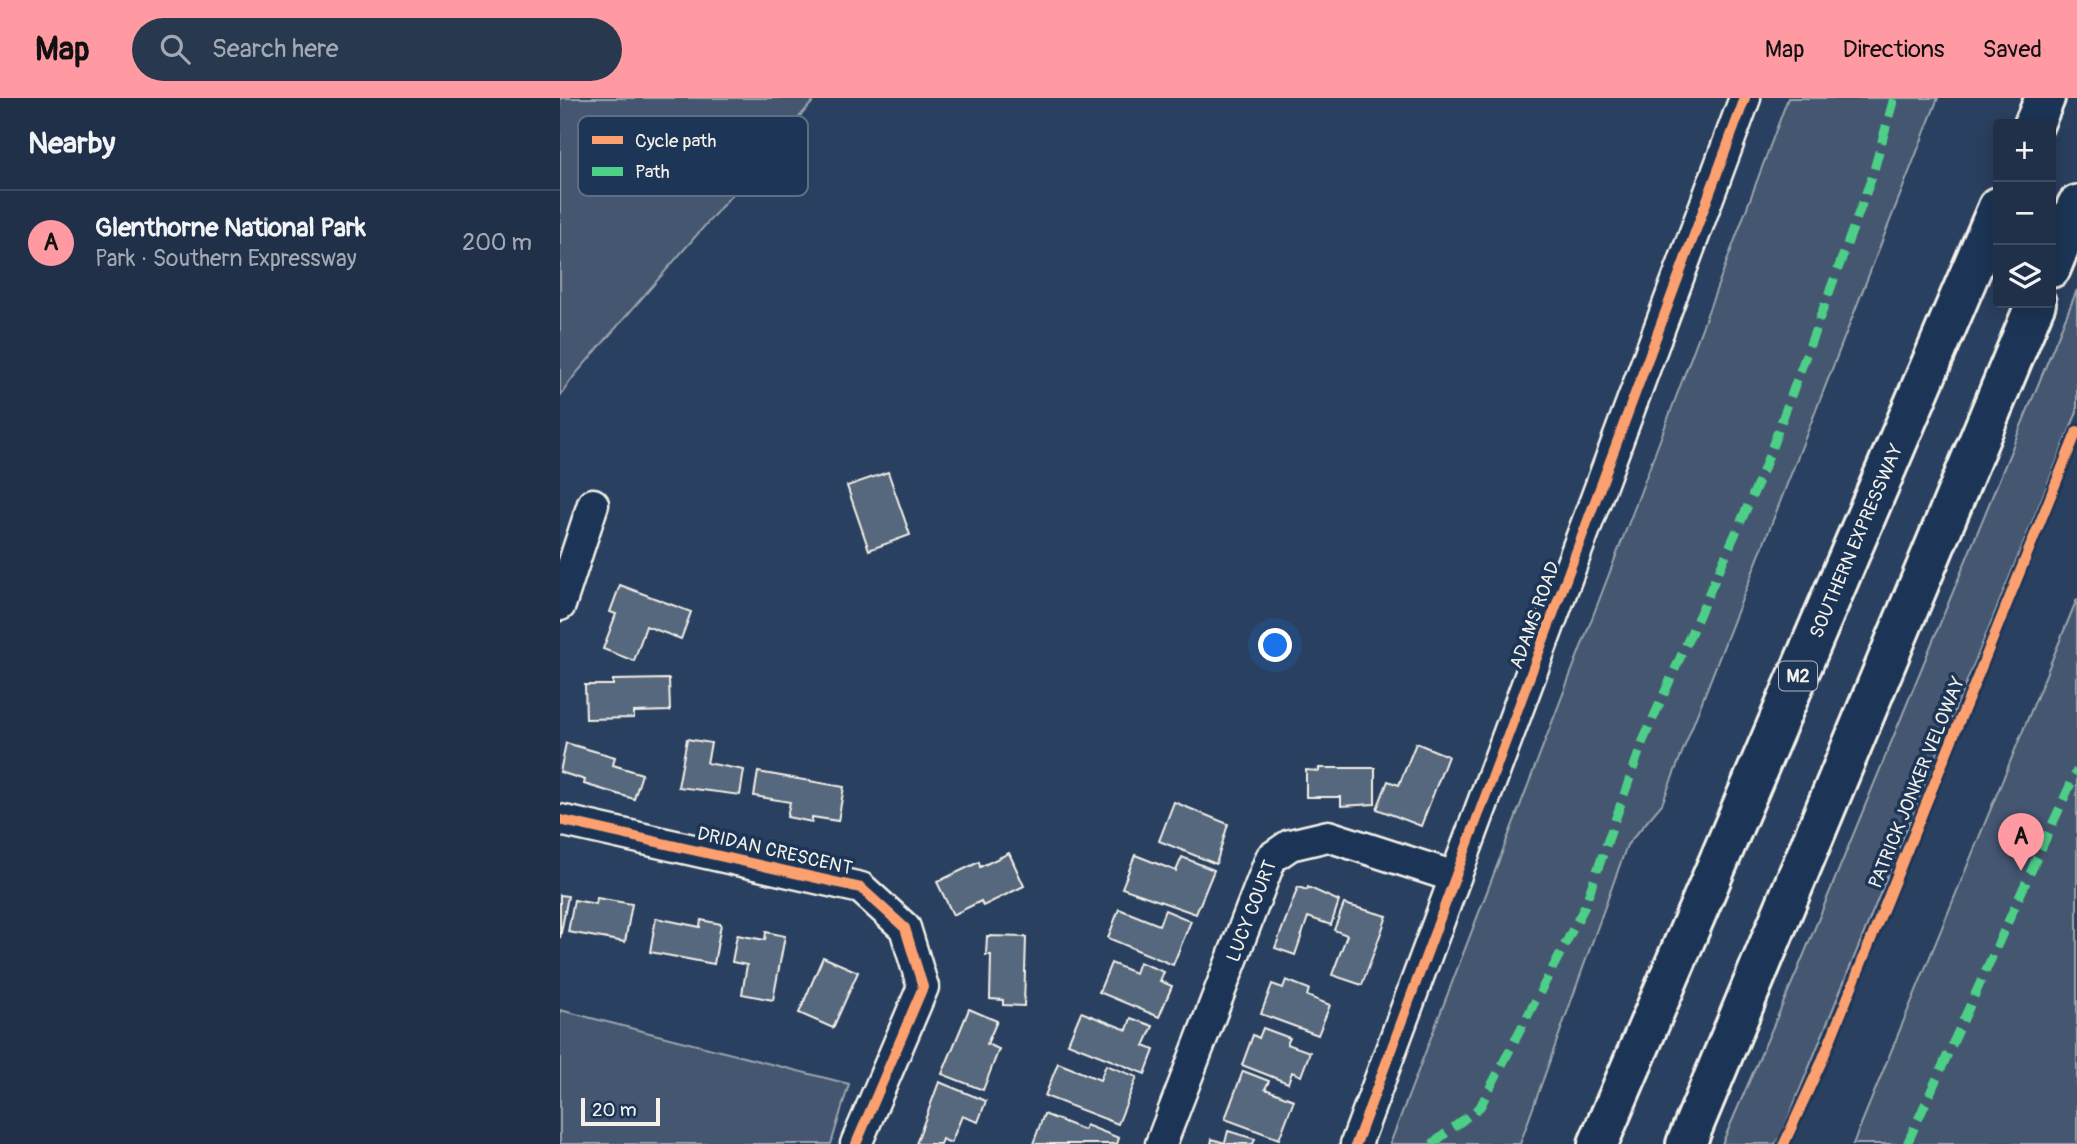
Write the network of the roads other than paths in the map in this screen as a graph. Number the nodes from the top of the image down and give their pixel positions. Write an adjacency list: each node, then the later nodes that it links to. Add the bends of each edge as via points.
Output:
1 (1745, 98): 11 (street, ADAMS ROAD)
2 (2045, 98): 3 (highway)
3 (2036, 119)
4 (2077, 205): 6 (highway)
5 (1993, 219): 15 (highway, SOUTHERN EXPRESSWAY / M2)
6 (2056, 256)
7 (2034, 308): 16 (highway)
8 (593, 504): 9 (street)
9 (560, 605)
10 (560, 820): 12 (street, DRIDAN CRESCENT, via 861,888 905,928 923,987)
11 (1455, 877): 13 (street, LUCY COURT, via 1328,836 1290,845 1271,858); 14 (street, ADAMS ROAD)
12 (856, 1144)
13 (1161, 1144)
14 (1356, 1144)
15 (1598, 1144)
16 (1686, 1144)

